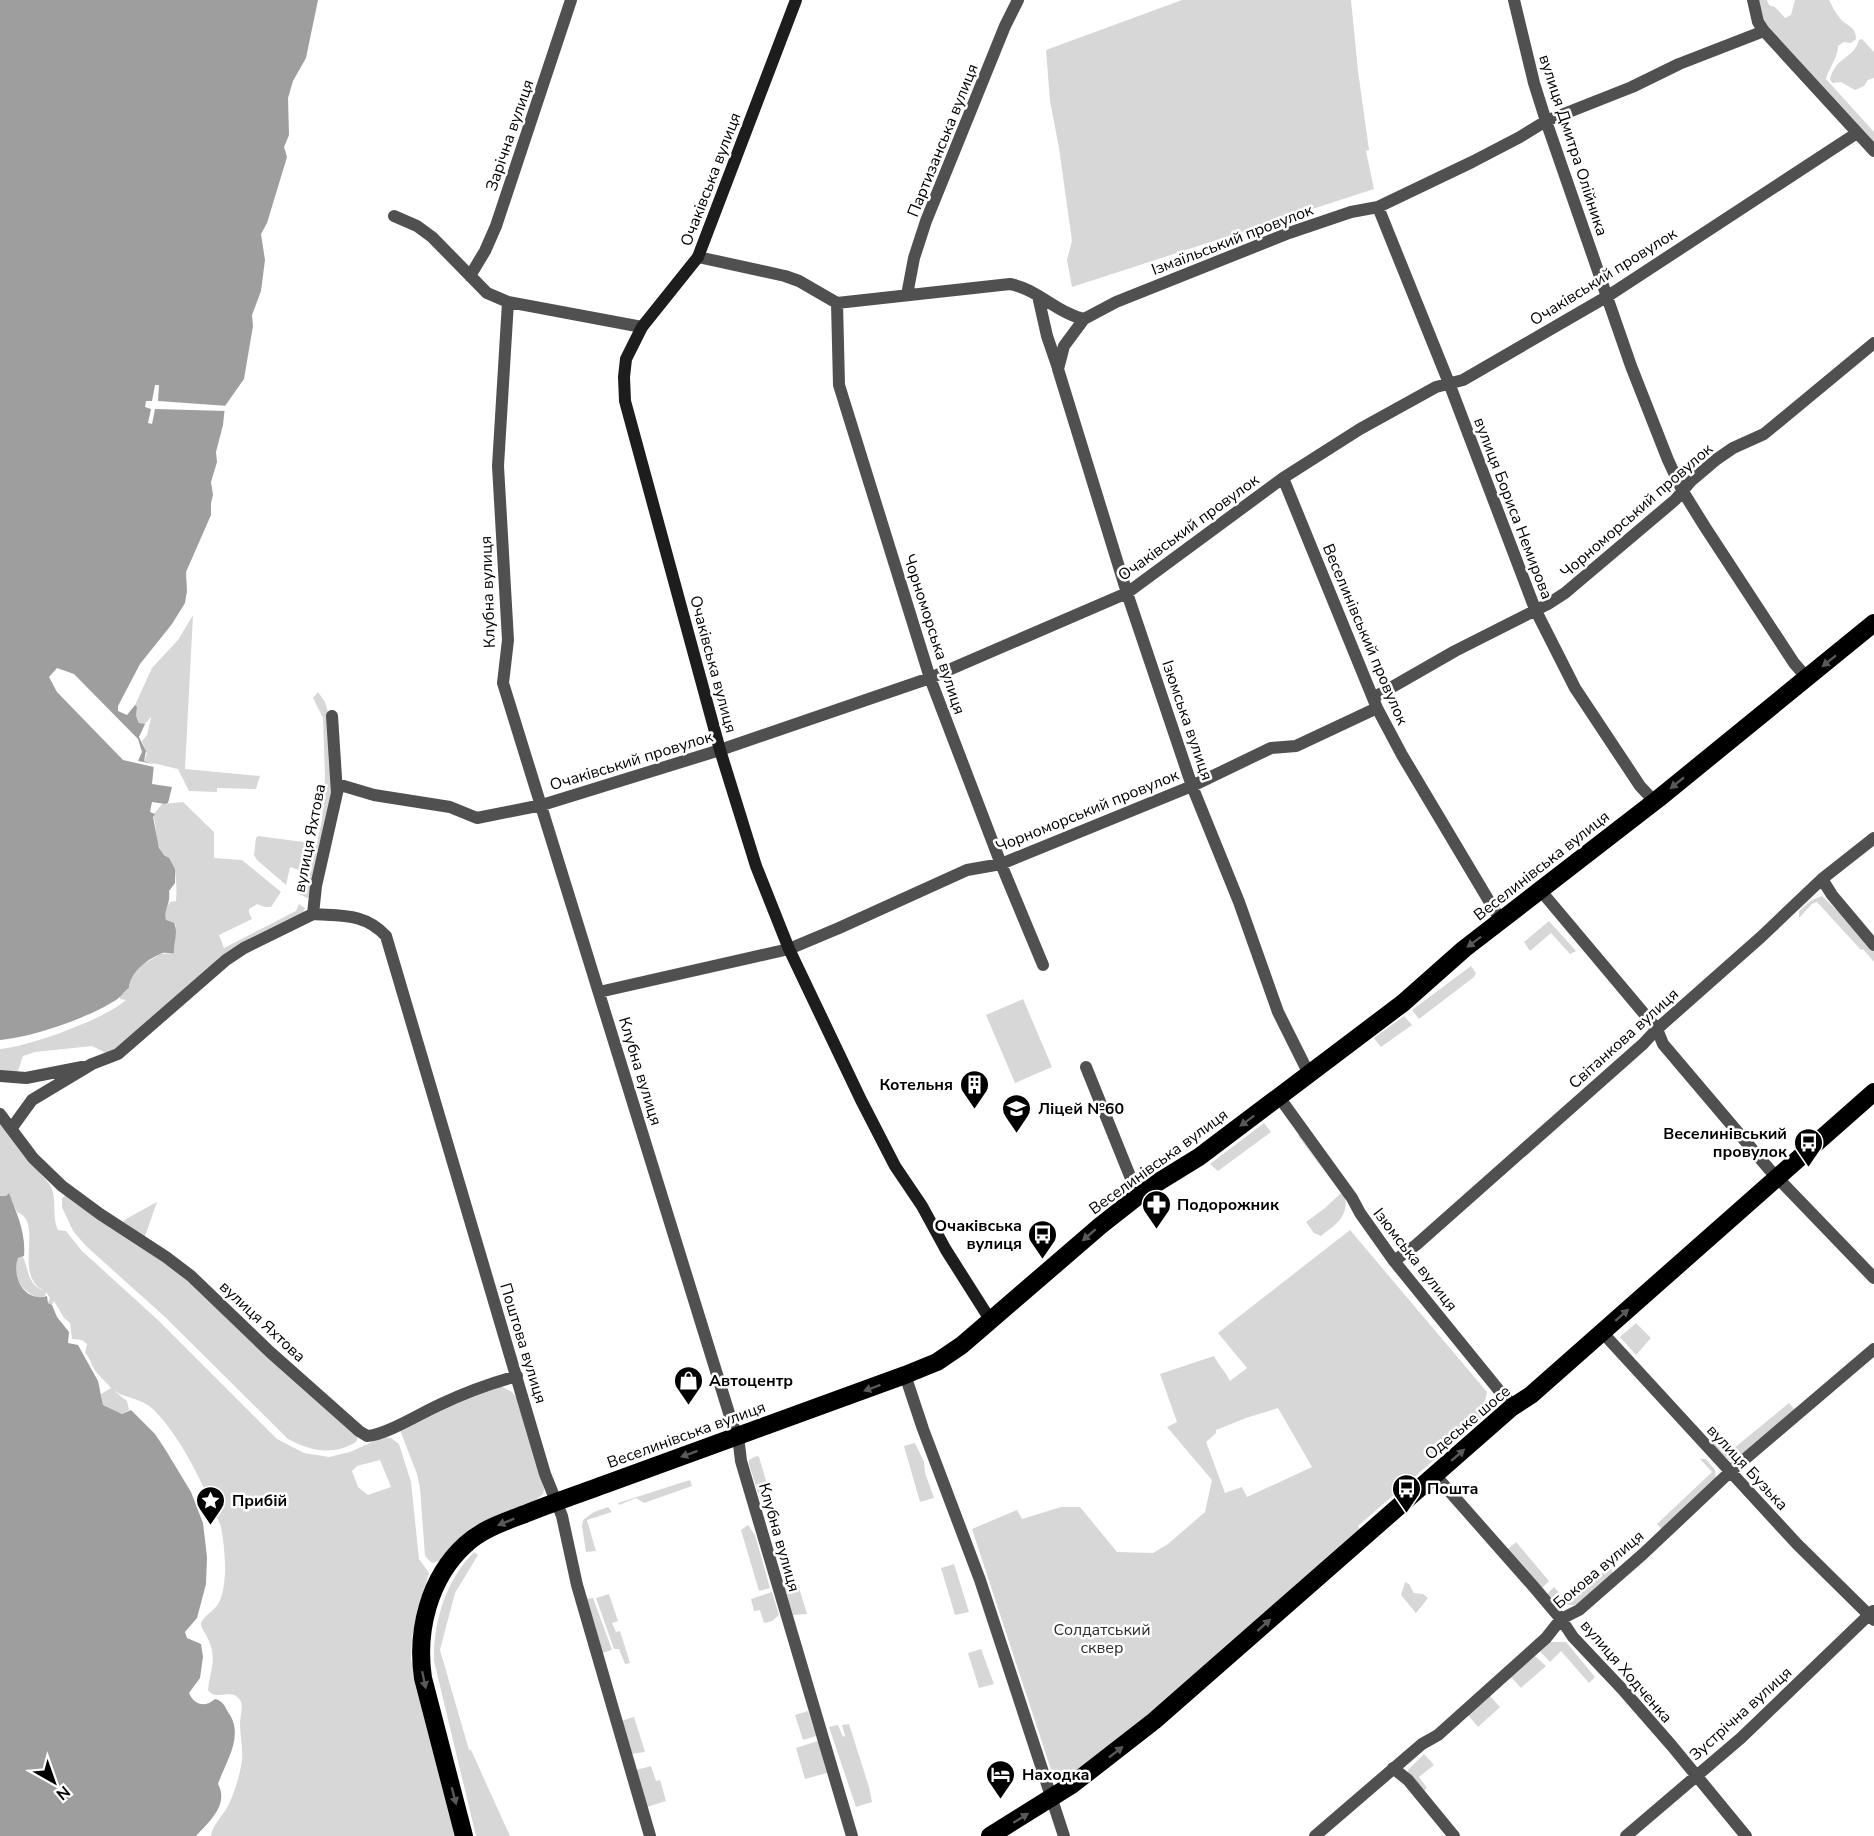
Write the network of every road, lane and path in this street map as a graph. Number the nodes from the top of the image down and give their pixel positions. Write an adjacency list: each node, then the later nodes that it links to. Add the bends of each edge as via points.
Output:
1 (571, 0): 13 (street, Зарічна вулиця, via 496,226)
2 (796, 0): 12 (street, Очаківська вулиця)
3 (1018, 0): 14 (street, Партизанська вулиця, via 926,220)
4 (1514, 0): 7 (street, вулиця Дмитра Олійника)
5 (1753, 0): 6 (street)
6 (1764, 31): 7 (street, Ізмаїльський провулок); 8 (street)
7 (1546, 121): 10 (street, Ізмаїльський провулок); 16 (street, вулиця Дмитра Олійника)
8 (1857, 133): 9 (street); 16 (street, Очаківський провулок)
9 (1874, 151)
10 (1378, 207): 19 (street, Ізмаїльський провулок, via 1289,233 1116,302); 23 (street, вулиця Бориса Немирова)
11 (394, 216): 13 (street, via 432,237)
12 (698, 257): 18 (street, via 785,276); 20 (street, Очаківська вулиця)
13 (470, 276): 17 (street, via 487,293)
14 (907, 296): 15 (street, via 1010,284); 18 (street)
15 (1038, 296): 19 (street); 22 (street, Ізюмська вулиця)
16 (1608, 296): 23 (street, Очаківський провулок, via 1463,380); 25 (street, вулиця Дмитра Олійника, via 1651,423)
17 (508, 302): 20 (street); 37 (street, Клубна вулиця, via 498,466 508,640 503,683)
18 (837, 303): 29 (street, Чорноморська вулиця, via 838,385)
19 (1084, 319): 22 (street, via 1064,346)
20 (642, 327): 33 (street, Очаківська вулиця, via 626,358 625,401)
21 (1874, 343): 25 (street, Чорноморський провулок, via 1764,434 1725,454)
22 (1058, 369): 26 (street, Ізюмська вулиця)
23 (1449, 383): 24 (street, Очаківський провулок, via 1360,429); 27 (street, вулиця Бориса Немирова)
24 (1283, 478): 26 (street, Очаківський провулок); 31 (street, Веселинівський провулок)
25 (1682, 490): 27 (street, Чорноморський провулок, via 1565,592); 30 (street, вулиця Дмитра Олійника, via 1794,663)
26 (1127, 593): 29 (street, Очаківський провулок); 35 (street, Ізюмська вулиця)
27 (1535, 609): 31 (street, Чорноморський провулок, via 1455,651); 36 (street, вулиця Бориса Немирова, via 1575,688 1640,786)
28 (1874, 623): 30 (highway, Веселинівська вулиця, one-way to 30)
29 (930, 678): 33 (street, Очаківський провулок); 39 (street, Чорноморська вулиця)
30 (1808, 678): 36 (highway, Веселинівська вулиця, one-way to 36)
31 (1375, 703): 35 (street, Чорноморський провулок, via 1296,746 1271,748); 43 (street, Веселинівський провулок)
32 (332, 716): 34 (street, вулиця Яхтова)
33 (720, 750): 37 (street, Очаківський провулок); 45 (street, Очаківська вулиця, via 756,866)
34 (337, 784): 37 (street, Очаківський провулок, via 374,795 450,807 477,818); 42 (street, вулиця Яхтова)
35 (1192, 786): 39 (street, Чорноморський провулок); 51 (street, Ізюмська вулиця, via 1278,1012)
36 (1655, 802): 41 (highway, Веселинівська вулиця)
37 (542, 805): 47 (street, Клубна вулиця)
38 (1874, 838): 40 (street, Світанкова вулиця)
39 (1001, 864): 45 (street, Чорноморський провулок, via 967,870); 46 (street, Чорноморська вулиця)
40 (1822, 879): 44 (street); 48 (street, Світанкова вулиця)
41 (1541, 891): 43 (highway, Веселинівська вулиця); 48 (street)
42 (313, 914): 49 (street, вулиця Яхтова, via 226,960 118,1053); 64 (street, Поштова вулиця, via 351,916 376,926 386,936)
43 (1501, 921): 51 (highway, Веселинівська вулиця, one-way to 51, via 1403,1003)
44 (1874, 945)
45 (789, 949): 47 (street, Чорноморський провулок); 61 (street, Очаківська вулиця, via 895,1166)
46 (1043, 965)
47 (599, 992): 67 (street, Клубна вулиця)
48 (1657, 1029): 57 (street, via 1663,1044); 59 (street, Світанкова вулиця, via 1492,1179)
49 (92, 1064): 52 (street, via 26,1078); 56 (street, вулиця Яхтова, via 32,1100)
50 (1086, 1067): 58 (street)
51 (1309, 1074): 54 (highway, Веселинівська вулиця)
52 (0, 1076)
53 (1874, 1092): 57 (highway, Одеське шосе)
54 (1279, 1097): 58 (highway, Веселинівська вулиця, one-way to 58, via 1199,1157); 59 (street, Ізюмська вулиця)
55 (0, 1114): 56 (street, вулиця Яхтова)
56 (11, 1129): 64 (street, вулиця Яхтова, via 62,1186 191,1276 270,1352 367,1436)
57 (1778, 1178): 60 (street); 62 (highway, Одеське шосе, one-way to 57)
58 (1138, 1196): 61 (highway, Веселинівська вулиця, one-way to 61)
59 (1394, 1261): 66 (street, Ізюмська вулиця)
60 (1874, 1278)
61 (991, 1322): 65 (highway, Веселинівська вулиця, via 947,1356)
62 (1602, 1332): 66 (highway, Одеське шосе); 68 (street, вулиця Бузька)
63 (1874, 1349): 68 (street, Бокова вулиця)
64 (517, 1376): 70 (street, Поштова вулиця, via 545,1474)
65 (905, 1376): 67 (highway, Веселинівська вулиця, one-way to 67); 75 (street, via 980,1580)
66 (1514, 1406): 69 (highway, Одеське шосе, one-way to 66)
67 (738, 1436): 70 (highway, Веселинівська вулиця, one-way to 70); 78 (street, Клубна вулиця, via 744,1473)
68 (1731, 1471): 71 (street, вулиця Бузька, via 1797,1544); 72 (street, Бокова вулиця, via 1644,1554 1579,1610)
69 (1435, 1475): 72 (street, вулиця Ходченка); 75 (highway, Одеське шосе, one-way to 69, via 1154,1721)
70 (558, 1501): 76 (highway, Веселинівська вулиця, one-way to 76, via 497,1525 466,1544 440,1576 427,1608 420,1660); 77 (street, Поштова вулиця, via 577,1585)
71 (1872, 1616): 74 (street, Зустрічна вулиця)
72 (1561, 1619): 73 (street, Бокова вулиця, via 1546,1638 1438,1735 1422,1743); 74 (street, вулиця Ходченка)
73 (1393, 1768): 81 (street, Бокова вулиця); 82 (street, via 1408,1780)
74 (1695, 1776): 83 (street, Зустрічна вулиця); 84 (street, вулиця Ходченка)
75 (1051, 1799): 79 (highway, Одеське шосе, one-way to 75); 80 (street)
76 (464, 1836)
77 (650, 1836)
78 (852, 1836)
79 (990, 1836)
80 (1064, 1836)
81 (1315, 1836)
82 (1454, 1836)
83 (1626, 1836)
84 (1746, 1836)

